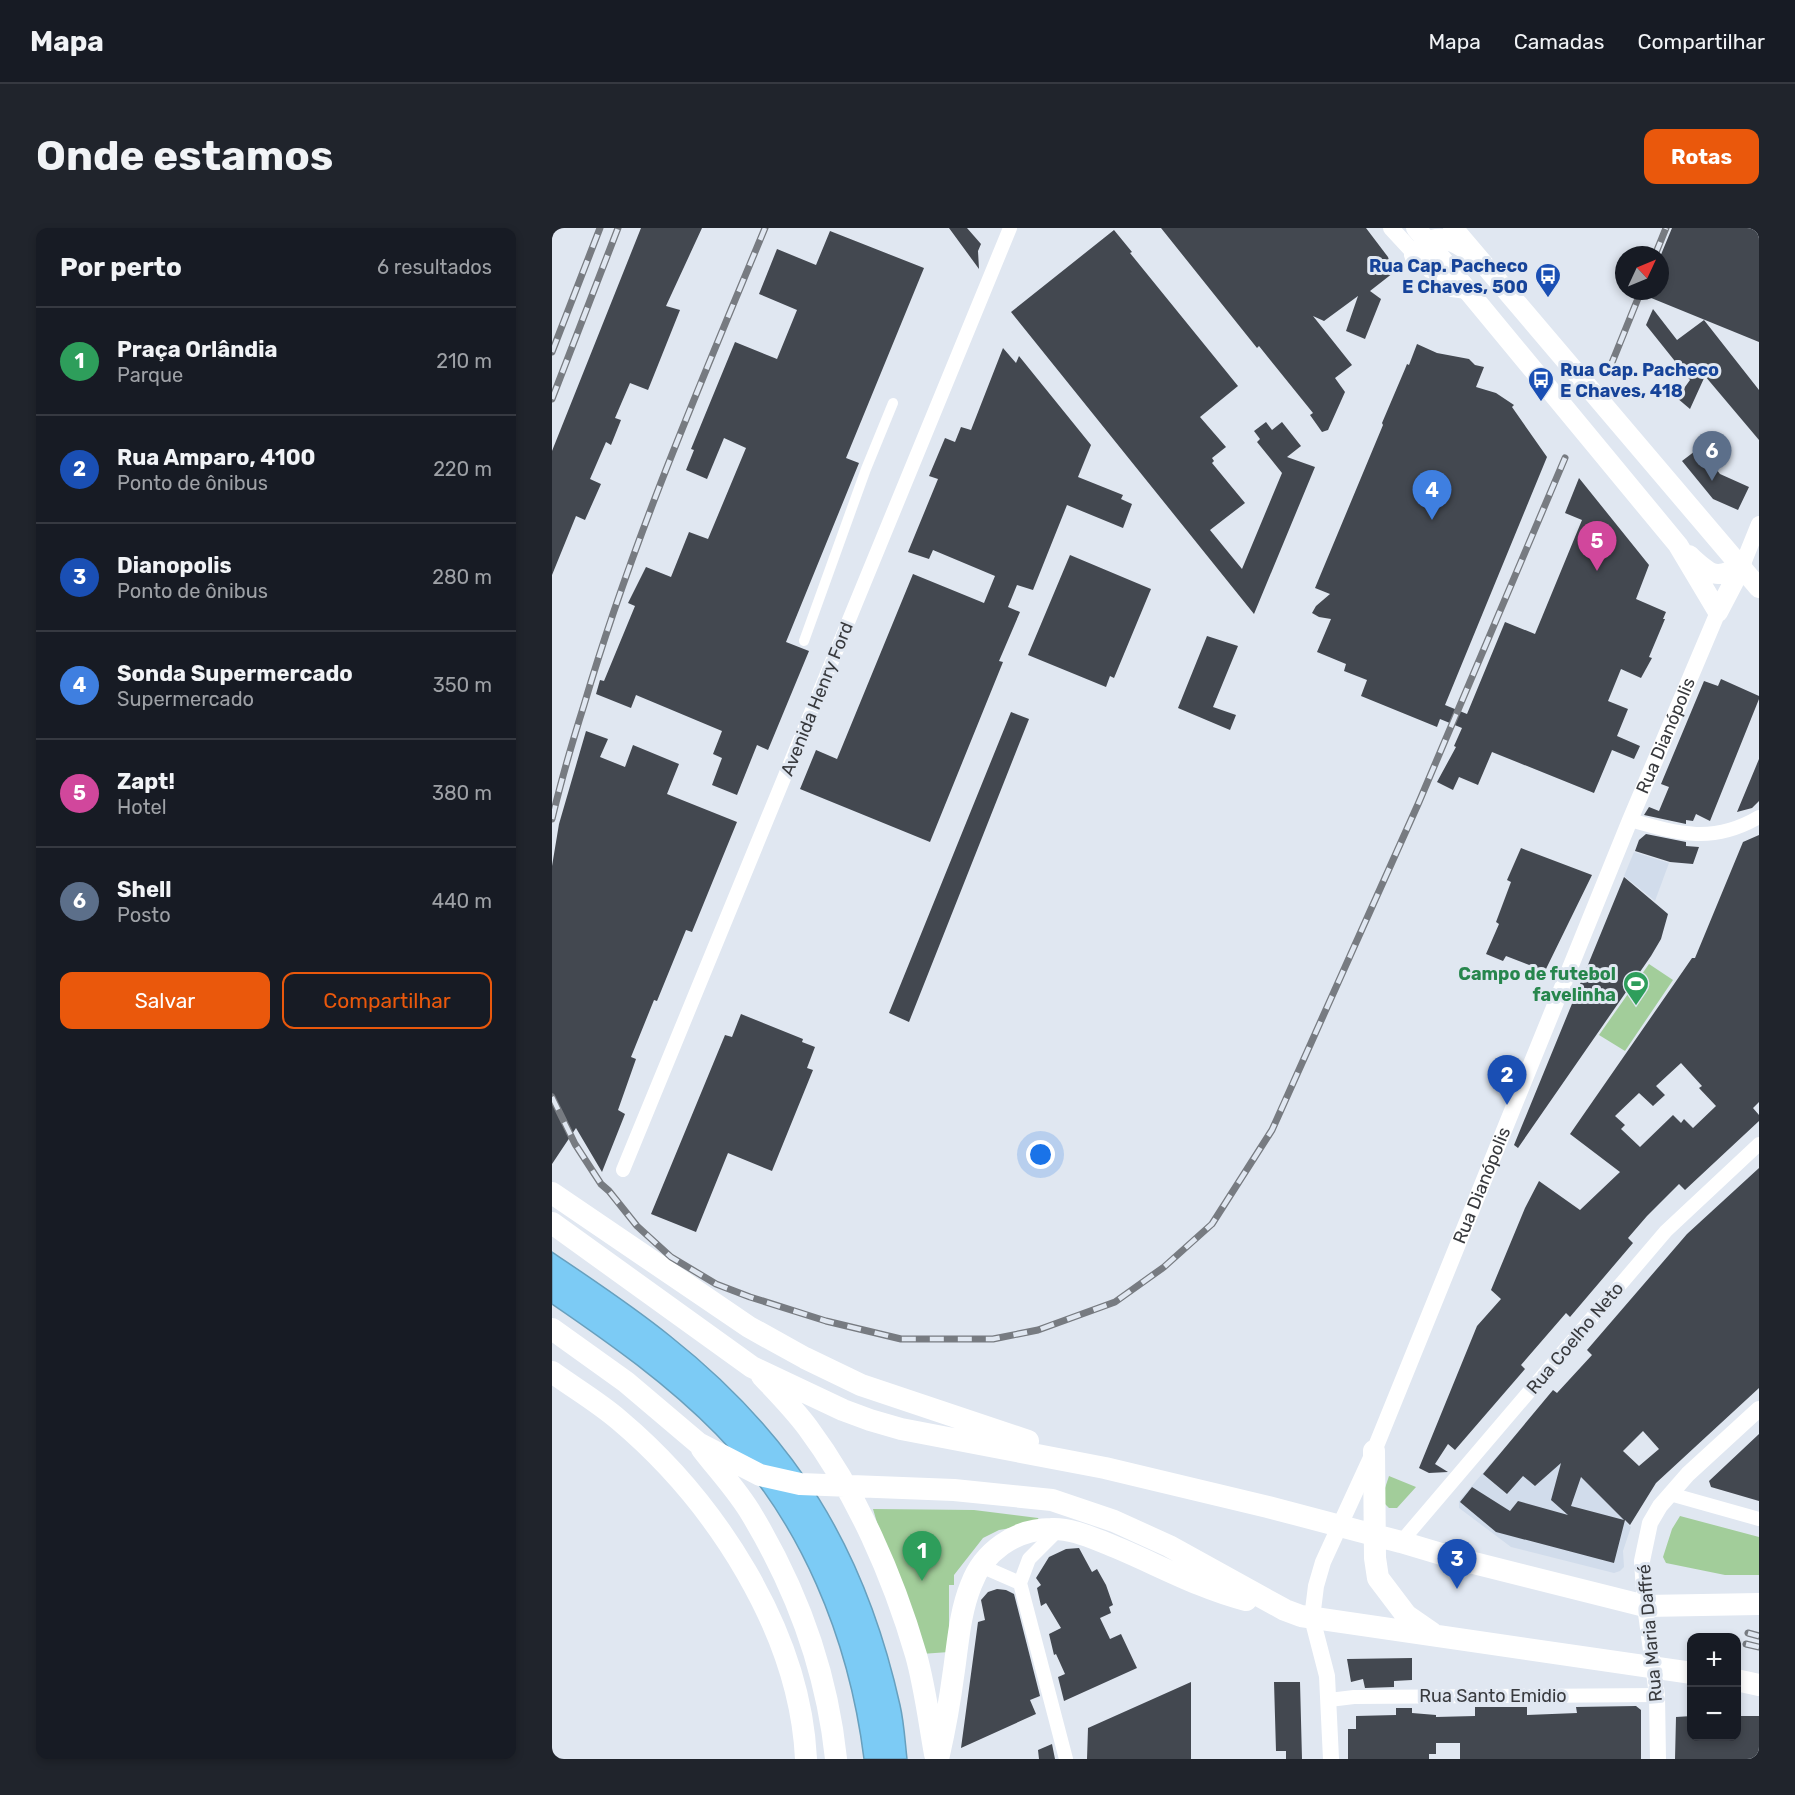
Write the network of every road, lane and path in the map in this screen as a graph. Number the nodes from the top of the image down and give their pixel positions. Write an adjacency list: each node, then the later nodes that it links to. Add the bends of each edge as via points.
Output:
1 (1010, 228): 18 (street, Avenida Henry Ford)
2 (1391, 228): 4 (street)
3 (1453, 228): 5 (main road)
4 (1419, 242): 5 (main road, via 1437,238); 8 (main road, via 1467,291)
5 (1471, 244): 7 (main road)
6 (893, 403): 14 (street)
7 (1621, 426): 8 (main road, via 1609,438); 11 (main road)
8 (1591, 441): 10 (main road)
9 (1759, 524): 11 (street, Rua Dianópolis)
10 (1678, 545): 11 (main road, via 1713,574 1724,575); 13 (main road)
11 (1742, 566): 12 (main road); 13 (main road, Rua Dianópolis)
12 (1759, 588)
13 (1718, 612): 16 (street, Rua Dianópolis)
14 (804, 641)
15 (1759, 816): 16 (street, via 1724,832 1695,835)
16 (1630, 820): 26 (street, Rua Dianópolis)
17 (1759, 1144): 33 (street, Rua Coelho Neto, via 1666,1231)
18 (623, 1170)
19 (552, 1193): 27 (highway, via 749,1327 806,1359 861,1384)
20 (552, 1223): 22 (highway)
21 (552, 1329): 25 (highway, via 626,1382)
22 (752, 1367): 27 (highway, via 843,1410 901,1429); 49 (highway, via 808,1428 848,1491 871,1537 900,1604 917,1658)
23 (552, 1372): 47 (highway, via 618,1419 675,1473 740,1561 767,1614 791,1676)
24 (1759, 1409): 28 (street, Rua Maria Daffré)
25 (698, 1443): 38 (highway, via 760,1475 800,1484 954,1490 1052,1500 1114,1521 1169,1546); 48 (highway, via 751,1513 789,1582 825,1691)
26 (1374, 1451): 30 (street, Rua Dianópolis); 32 (highway)
27 (1105, 1468): 30 (highway)
28 (1670, 1494): 29 (street); 37 (street, Rua Maria Daffré, via 1650,1523 1645,1543)
29 (1759, 1518)
30 (1339, 1526): 32 (highway); 39 (street, Rua Dianópolis, via 1316,1586)
31 (1059, 1529): 34 (highway, via 1037,1530 1012,1538 994,1550); 35 (street, via 1029,1559); 38 (highway, via 1107,1544 1239,1599)
32 (1376, 1535): 33 (highway); 40 (highway, via 1378,1578 1406,1615)
33 (1401, 1542): 37 (highway)
34 (981, 1566): 35 (street); 49 (highway, via 964,1605)
35 (1020, 1583): 50 (street)
36 (1759, 1604): 37 (highway)
37 (1645, 1606): 41 (street, Rua Maria Daffré)
38 (1285, 1610): 39 (highway)
39 (1312, 1618): 40 (highway); 46 (street)
40 (1439, 1637): 41 (highway)
41 (1654, 1668): 42 (highway); 45 (street, Rua Maria Daffré)
42 (1687, 1671)
43 (1741, 1681): 44 (highway)
44 (1759, 1685)
45 (1657, 1695): 46 (street, Rua Santo Emidio); 52 (street, Rua Maria Daffré)
46 (1329, 1700): 51 (street)
47 (806, 1759)
48 (836, 1759)
49 (937, 1759)
50 (1066, 1759)
51 (1331, 1759)
52 (1658, 1759)

